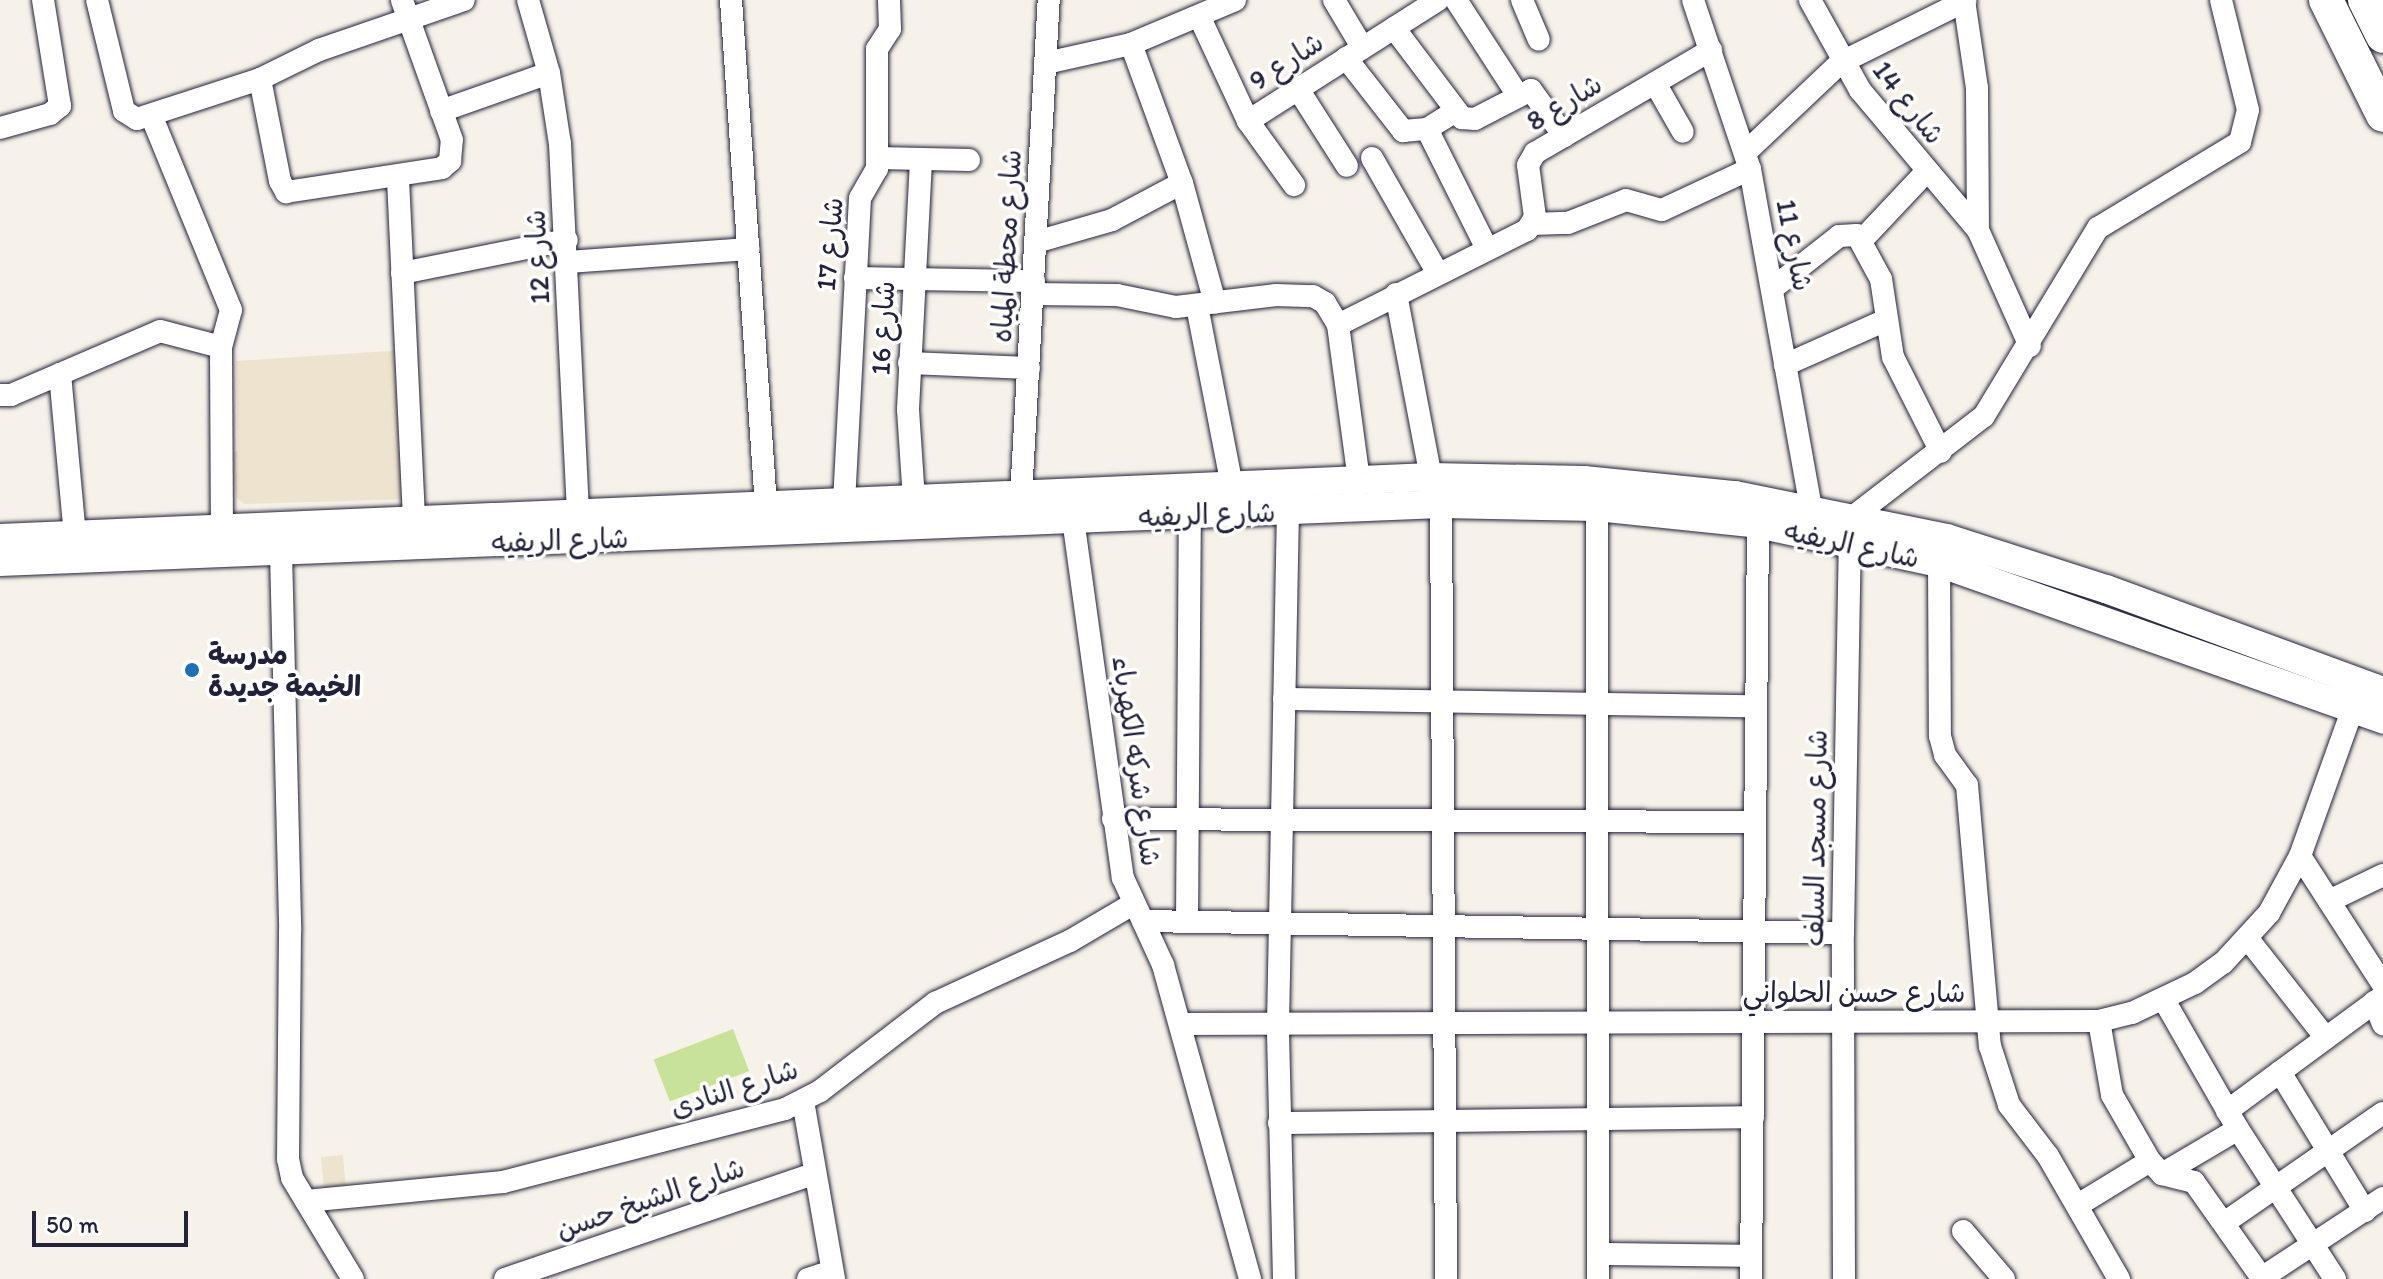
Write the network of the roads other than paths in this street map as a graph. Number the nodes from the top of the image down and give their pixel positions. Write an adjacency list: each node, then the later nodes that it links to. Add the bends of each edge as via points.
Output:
1 (43, 0): 39 (street, via 60,106 50,114)
2 (97, 0): 36 (street, via 124,111 131,119)
3 (464, 0): 19 (street)
4 (528, 0): 29 (street, شارع 12)
5 (731, 0): 58 (street)
6 (889, 0): 43 (street, شارع 17, via 890,29 877,49)
7 (1049, 0): 27 (street, شارع محطة المياه)
8 (1235, 0): 20 (street)
9 (1334, 0): 26 (street)
10 (1438, 0): 21 (street, شارع 9)
11 (1456, 0): 33 (street)
12 (1522, 0): 23 (street)
13 (1693, 0): 25 (street, شارع 11)
14 (1810, 0): 28 (street, شارع 14)
15 (1964, 0): 28 (street); 54 (street, via 1977,88)
16 (2221, 0): 70 (street, via 2248,110 2245,132 2232,150 2098,228)
17 (2326, 0): 37 (main road)
18 (2365, 0): 22 (main road)
19 (405, 10): 30 (street); 34 (street)
20 (1200, 18): 24 (street); 38 (street)
21 (1394, 28): 26 (street, شارع 9); 35 (street)
22 (2383, 36)
23 (1539, 40)
24 (1131, 44): 27 (street); 51 (street)
25 (1711, 50): 31 (street, شارع 8); 47 (street, شارع 11)
26 (1354, 52): 32 (street, شارع 9); 40 (street, via 1396,127 1411,133)
27 (1046, 63): 56 (street, شارع محطة المياه)
28 (1840, 63): 47 (street); 49 (street, شارع 14)
29 (549, 73): 34 (street); 59 (street, شارع 12)
30 (260, 79): 36 (street); 50 (street, via 286,192)
31 (1655, 83): 41 (street); 42 (street, شارع 8)
32 (1298, 89): 38 (street, شارع 9); 48 (street)
33 (1517, 94): 35 (street, via 1475,119 1462,118); 42 (street, via 1534,92)
34 (441, 111): 50 (street, via 452,140 450,161)
35 (1456, 111): 40 (street)
36 (151, 115): 71 (street, via 231,310)
37 (2383, 115)
38 (1248, 121): 52 (street)
39 (0, 128)
40 (1427, 129): 57 (street)
41 (1683, 132)
42 (1564, 136): 53 (street, شارع 8, via 1535,153 1528,165)
43 (878, 158): 45 (street); 62 (street, شارع 17, via 860,198)
44 (1372, 158): 60 (street)
45 (921, 159): 46 (street); 63 (street, شارع 16)
46 (969, 160)
47 (1748, 161): 53 (street, via 1662,210 1626,200 1568,223); 65 (street, شارع 11)
48 (1347, 166)
49 (1926, 172): 54 (street, شارع 14); 55 (street)
50 (398, 179): 61 (street)
51 (1182, 183): 56 (street, via 1112,220); 67 (street)
52 (1294, 185)
53 (1532, 224): 57 (street)
54 (1978, 230): 70 (street)
55 (1862, 240): 65 (street, via 1845,233); 68 (street, via 1881,279)
56 (1036, 242): 64 (street, شارع محطة المياه)
57 (1486, 247): 60 (street)
58 (749, 249): 59 (street); 85 (street)
59 (568, 251): 61 (street); 90 (street, شارع 12)
60 (1437, 272): 66 (street)
61 (402, 273): 92 (street)
62 (855, 278): 63 (street); 83 (street, شارع 17)
63 (915, 279): 64 (street); 72 (street, شارع 16)
64 (1034, 287): 67 (street, via 1117,295 1154,305); 74 (street, شارع محطة المياه)
65 (1773, 288): 73 (street, شارع 11)
66 (1396, 294): 69 (street); 78 (street)
67 (1206, 305): 69 (street, via 1276,295 1313,296 1325,303); 80 (street)
68 (1886, 320): 73 (street); 77 (street, via 1893,357)
69 (1338, 325): 79 (street)
70 (2030, 346): 77 (street, via 1984,416)
71 (221, 347): 75 (street, via 160,331); 95 (street)
72 (909, 363): 74 (street); 82 (street, شارع 16)
73 (1785, 365): 87 (street, شارع 11)
74 (1029, 368): 81 (street, شارع محطة المياه)
75 (60, 374): 76 (street); 96 (street)
76 (0, 395)
77 (1941, 452): 94 (street)
78 (1431, 477): 79 (street, شارع الريفيه); 87 (street, شارع الريفيه, via 1660,486)
79 (1359, 480): 80 (street, شارع الريفيه)
80 (1232, 486): 88 (street, شارع الريفيه)
81 (1021, 496): 82 (street, شارع الريفيه); 88 (street, شارع الريفيه)
82 (914, 500): 83 (street, شارع الريفيه)
83 (844, 503): 85 (street, شارع الريفيه)
84 (1441, 504): 86 (street, شارع الريفيه); 89 (street, شارع الريفيه); 104 (street)
85 (766, 506): 90 (street, شارع الريفيه)
86 (1597, 507): 93 (street, شارع الريفيه); 105 (street)
87 (1811, 509): 94 (street, شارع الريفيه)
88 (1065, 511): 91 (street, شارع الريفيه); 98 (street, شارع الريفيه); 109 (street, شارع شركه الكهرباء)
89 (1288, 511): 91 (street, شارع الريفيه); 103 (street)
90 (578, 514): 92 (street, شارع الريفيه)
91 (1190, 514): 110 (street)
92 (414, 521): 95 (street, شارع الريفيه)
93 (1758, 524): 94 (street, شارع الريفيه); 106 (street)
94 (1852, 528): 100 (street, شارع الريفيه); 101 (street, شارع الريفيه, via 1947,538); 124 (street, شارع مسجد السلف)
95 (222, 529): 96 (street, شارع الريفيه)
96 (75, 535): 97 (street, شارع الريفيه)
97 (0, 538)
98 (281, 552): 99 (street, شارع الريفيه); 150 (street, via 290,961 288,1159)
99 (0, 562)
100 (1939, 563): 101 (street, شارع الريفيه); 128 (street, via 1940,736 1945,755 1967,785)
101 (2101, 601): 102 (street, شارع الريفيه); 107 (street, شارع الريفيه)
102 (2383, 691)
103 (1284, 699): 104 (street); 111 (street)
104 (1441, 701): 105 (street); 112 (street)
105 (1597, 704): 106 (street); 113 (street)
106 (1755, 706): 114 (street)
107 (2353, 708): 108 (street, شارع الريفيه); 115 (street, شارع حسن الحلواني)
108 (2383, 719)
109 (1113, 819): 110 (street); 118 (street, شارع شركه الكهرباء, via 1123,878)
110 (1188, 819): 111 (street); 119 (street)
111 (1282, 820): 112 (street); 120 (street)
112 (1441, 821): 113 (street); 121 (street)
113 (1598, 822): 114 (street); 122 (street)
114 (1755, 822): 123 (street)
115 (2300, 856): 117 (street); 125 (street, شارع حسن الحلواني)
116 (2383, 875): 117 (street)
117 (2329, 901): 126 (street)
118 (1138, 912): 119 (street); 133 (street, شارع شركه الكهرباء); 139 (street, شارع النادى, via 935,1003)
119 (1187, 922): 120 (street)
120 (1280, 924): 121 (street); 136 (street)
121 (1441, 926): 122 (street); 134 (street)
122 (1598, 929): 123 (street); 131 (street)
123 (1754, 931): 124 (street); 132 (street)
124 (1843, 933): 130 (street, شارع مسجد السلف)
125 (2248, 939): 127 (street, شارع حسن الحلواني, via 2205,977); 137 (street)
126 (2380, 994): 135 (street); 137 (street)
127 (2164, 1000): 129 (street, شارع حسن الحلواني); 143 (street)
128 (1986, 1021): 129 (street, شارع حسن الحلواني); 130 (street, شارع حسن الحلواني); 151 (street, via 2009,1105)
129 (2099, 1021): 147 (street, via 2112,1095)
130 (1843, 1022): 132 (street, شارع حسن الحلواني); 167 (street, شارع مسجد السلف)
131 (1598, 1023): 132 (street, شارع حسن الحلواني); 134 (street, شارع حسن الحلواني); 141 (street)
132 (1753, 1023): 140 (street)
133 (1181, 1024): 136 (street, شارع حسن الحلواني); 163 (street, شارع شركه الكهرباء)
134 (1442, 1024): 136 (street, شارع حسن الحلواني); 142 (street)
135 (2383, 1024)
136 (1278, 1025): 145 (street)
137 (2326, 1038): 138 (street)
138 (2280, 1072): 143 (street); 146 (street)
139 (803, 1101): 148 (street); 150 (street, شارع النادى, via 503,1182)
140 (1753, 1117): 141 (street); 156 (street)
141 (1598, 1118): 142 (street); 157 (street)
142 (1444, 1120): 145 (street); 165 (street)
143 (2232, 1120): 147 (street); 149 (street)
144 (2381, 1120): 146 (street)
145 (1279, 1123): 164 (street)
146 (2329, 1151): 149 (street); 152 (street)
147 (2156, 1168): 151 (street); 153 (street, via 2194,1182)
148 (814, 1174): 158 (street); 161 (street, شارع الشيخ حسن)
149 (2276, 1188): 153 (street); 155 (street)
150 (306, 1201): 160 (street)
151 (2078, 1205): 169 (street)
152 (2377, 1207): 155 (street)
153 (2224, 1223): 159 (street)
154 (1963, 1231): 168 (street)
155 (2313, 1245): 159 (street); 170 (street)
156 (1751, 1256): 157 (street); 166 (street)
157 (1593, 1271)
158 (833, 1275): 162 (street)
159 (2261, 1278)
160 (353, 1279)
161 (505, 1279)
162 (808, 1279)
163 (1250, 1279)
164 (1284, 1279)
165 (1446, 1279)
166 (1751, 1279)
167 (1844, 1279)
168 (2004, 1279)
169 (2119, 1279)
170 (2335, 1279)

